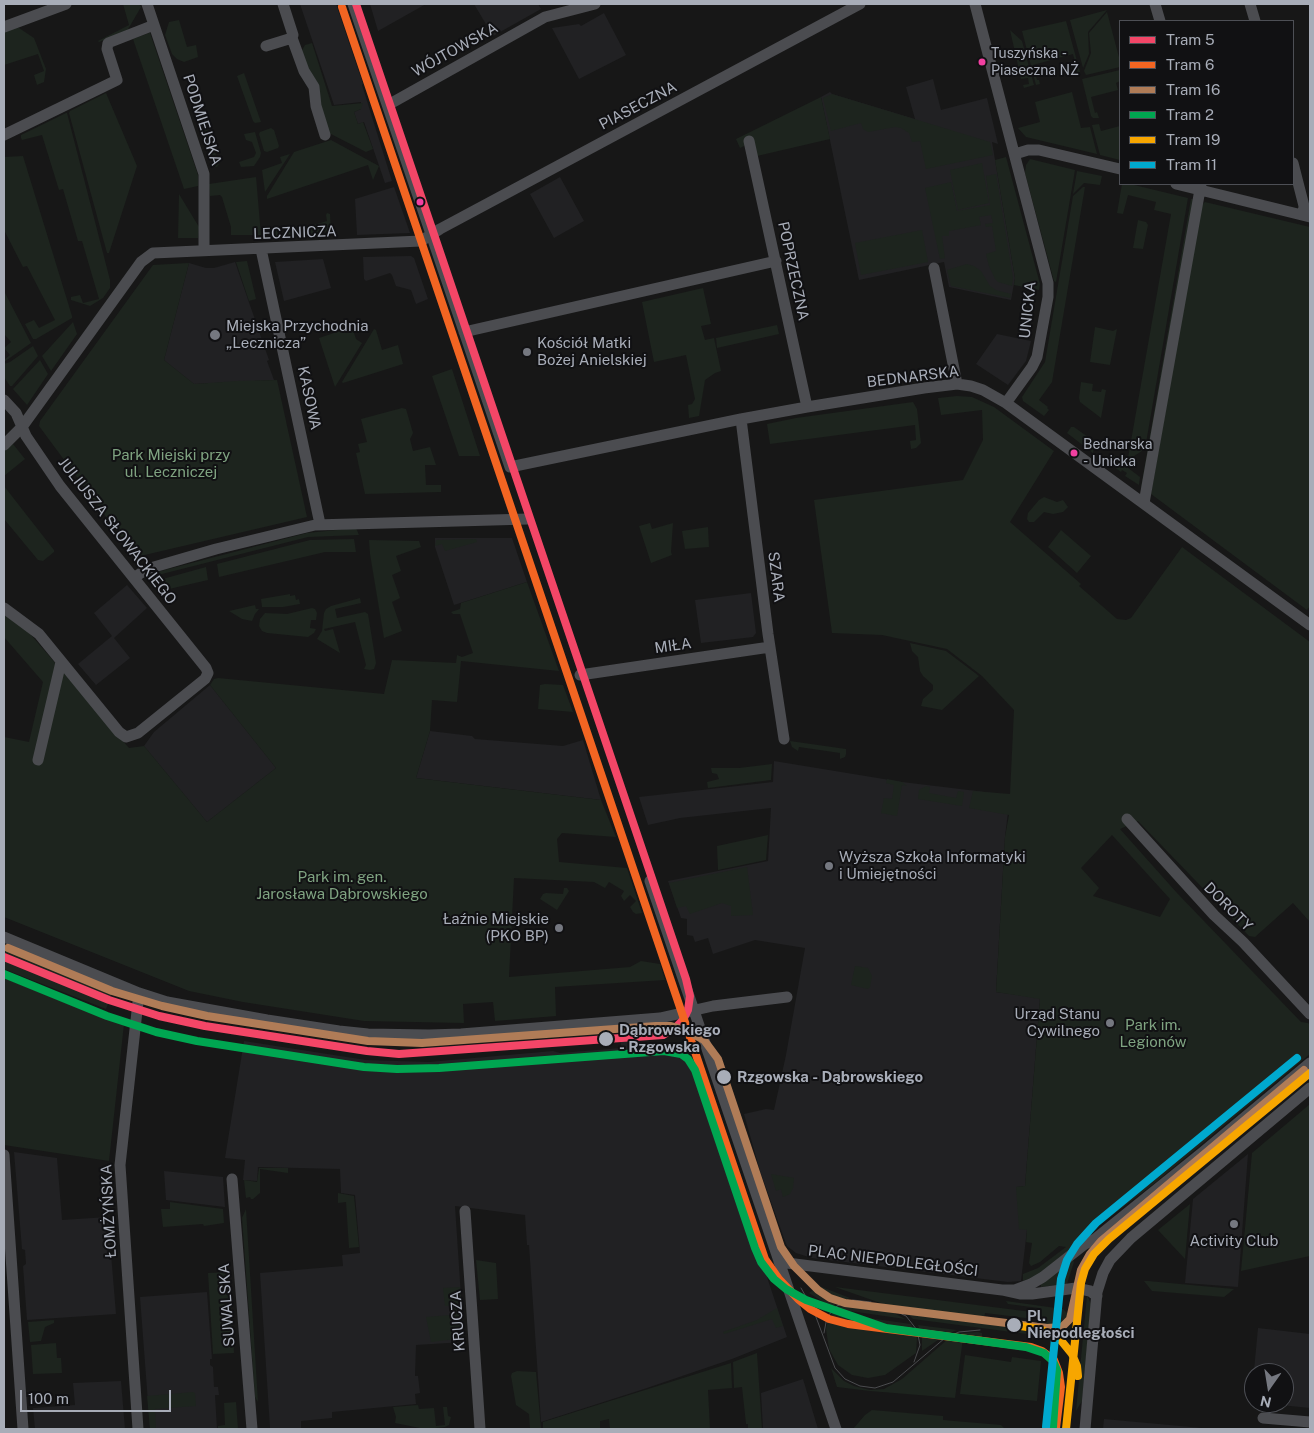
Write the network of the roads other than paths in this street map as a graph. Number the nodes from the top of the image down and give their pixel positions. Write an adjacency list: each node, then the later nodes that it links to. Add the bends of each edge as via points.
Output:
1 (66, 4): 14 (street)
2 (147, 4): 13 (street, PODMIEJSKA)
3 (283, 4): 15 (street)
4 (353, 4): 17 (street)
5 (595, 4): 10 (street, WÓJTOWSKA)
6 (860, 4): 27 (street, PIASECZNA)
7 (975, 4): 21 (street, UNICKA)
8 (1155, 4): 11 (street)
9 (1250, 4): 12 (street)
10 (568, 7): 17 (street, WÓJTOWSKA, via 544,16)
11 (1160, 20)
12 (1255, 20)
13 (154, 25): 18 (street, via 108,43 117,80); 29 (street, PODMIEJSKA, via 204,174)
14 (4, 27)
15 (292, 38): 16 (street); 19 (street, via 304,71 314,87)
16 (266, 46)
17 (388, 105): 27 (street)
18 (4, 135)
19 (325, 135)
20 (749, 141): 30 (street, POPRZECZNA)
21 (1015, 154): 23 (street, via 1039,150); 35 (street, UNICKA, via 1049,290 1037,357)
22 (1294, 167): 26 (street)
23 (1119, 169)
24 (1184, 185): 25 (street)
25 (1200, 187): 26 (street); 40 (street)
26 (1307, 216)
27 (431, 235): 28 (street, LECZNICZA, via 416,243); 32 (street)
28 (261, 249): 29 (street, LECZNICZA); 42 (street, KASOWA)
29 (204, 250): 38 (street, LECZNICZA, via 158,252 141,262)
30 (776, 261): 32 (street); 36 (street, POPRZECZNA)
31 (934, 268): 33 (street)
32 (464, 332): 37 (street, BEDNARSKA, via 510,467)
33 (957, 384): 35 (street, BEDNARSKA, via 980,388); 36 (street, BEDNARSKA)
34 (4, 400): 38 (street, JULIUSZA SŁOWACKIEGO, via 16,413)
35 (1006, 403): 40 (street, BEDNARSKA)
36 (807, 407): 37 (street, BEDNARSKA)
37 (741, 419): 46 (street, SZARA)
38 (22, 427): 39 (street); 43 (street, JULIUSZA SŁOWACKIEGO, via 60,486)
39 (4, 445)
40 (1144, 503): 45 (street, BEDNARSKA)
41 (528, 519): 42 (street)
42 (320, 524): 43 (street, via 147,569)
43 (135, 577): 47 (street, JULIUSZA SŁOWACKIEGO, via 206,668 205,679 138,733 126,736 119,732)
44 (4, 608): 47 (street, via 39,634)
45 (1309, 621)
46 (770, 648): 48 (street, MIŁA); 49 (street, SZARA)
47 (62, 662): 50 (street)
48 (580, 674)
49 (784, 739)
50 (38, 760)
51 (1127, 819): 57 (street, DOROTY)
52 (650, 881): 56 (street)
53 (4, 937): 54 (street)
54 (139, 993): 56 (street, via 230,1014 339,1031 395,1035 461,1034 660,1018); 69 (street, ŁOMŻYŃSKA, via 120,1165)
55 (787, 997): 56 (street)
56 (694, 1011): 63 (street)
57 (1310, 1014)
58 (1310, 1063): 64 (street, PLAC NIEPODLEGŁOŚCI, via 1048,1274 1020,1288)
59 (1310, 1088): 65 (street, via 1121,1247 1103,1273)
60 (4, 1155): 68 (street)
61 (232, 1179): 70 (street, SUWALSKA)
62 (465, 1211): 71 (street, KRUCZA)
63 (779, 1262): 64 (street, PLAC NIEPODLEGŁOŚCI); 72 (street)
64 (1002, 1290): 65 (street, PLAC NIEPODLEGŁOŚCI, via 1032,1294 1080,1288)
65 (1097, 1296): 73 (street)
66 (1263, 1418): 67 (street)
67 (1310, 1422)
68 (23, 1429)
69 (138, 1429)
70 (252, 1429)
71 (480, 1429)
72 (836, 1429)
73 (1085, 1429)

